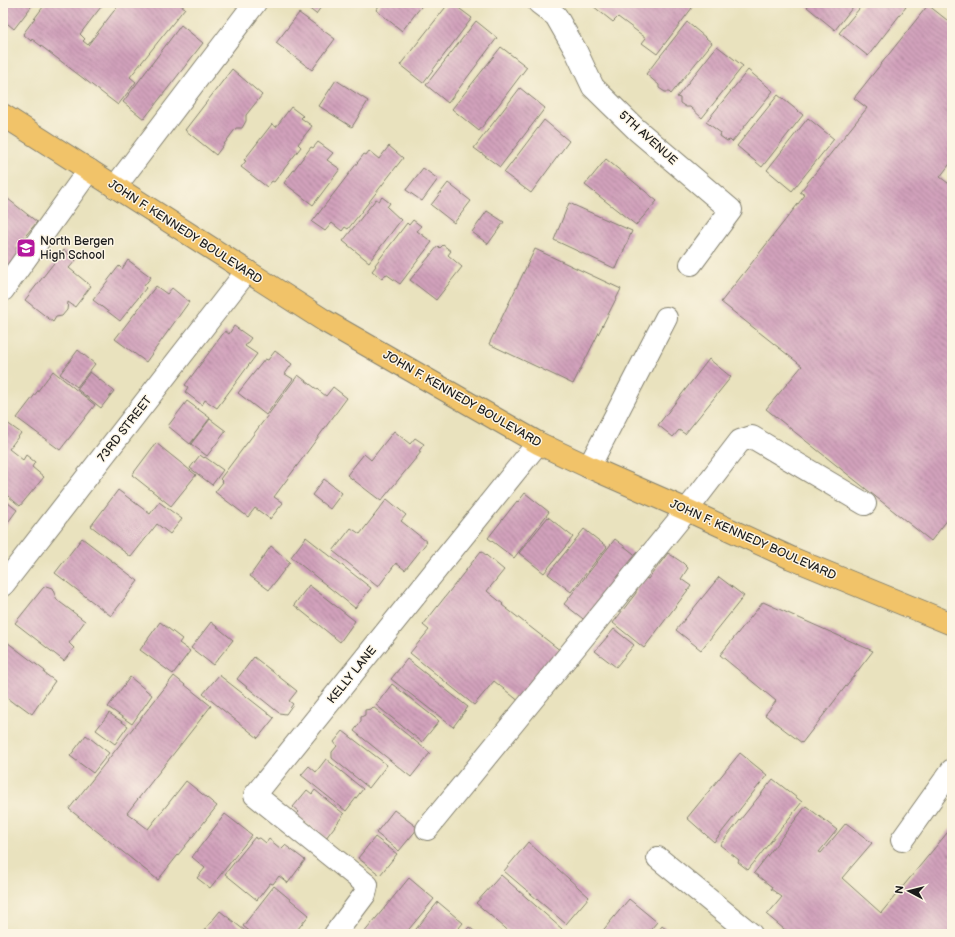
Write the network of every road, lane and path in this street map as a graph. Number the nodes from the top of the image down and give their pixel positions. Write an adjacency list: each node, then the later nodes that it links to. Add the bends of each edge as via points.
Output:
1 (255, 3): 5 (street)
2 (539, 3): 6 (street, 5TH AVENUE, via 556,16 593,87 637,130 731,210)
3 (3, 115): 4 (main road, JOHN F. KENNEDY BOULEVARD)
4 (89, 170): 5 (main road, JOHN F. KENNEDY BOULEVARD); 8 (street)
5 (116, 187): 7 (main road, JOHN F. KENNEDY BOULEVARD)
6 (691, 264)
7 (247, 271): 10 (main road, JOHN F. KENNEDY BOULEVARD, via 325,322); 14 (street, 73RD STREET)
8 (3, 290)
9 (666, 318): 11 (street)
10 (538, 443): 11 (main road, JOHN F. KENNEDY BOULEVARD); 20 (street, KELLY LANE, via 255,795 367,885 365,894)
11 (589, 467): 13 (main road, JOHN F. KENNEDY BOULEVARD)
12 (865, 504): 13 (street, via 752,438 740,441)
13 (687, 510): 15 (main road, JOHN F. KENNEDY BOULEVARD, via 790,558); 17 (street)
14 (3, 586)
15 (952, 624)
16 (952, 770): 18 (street)
17 (427, 829)
18 (902, 840)
19 (658, 858): 21 (street)
20 (335, 934)
21 (751, 934)

